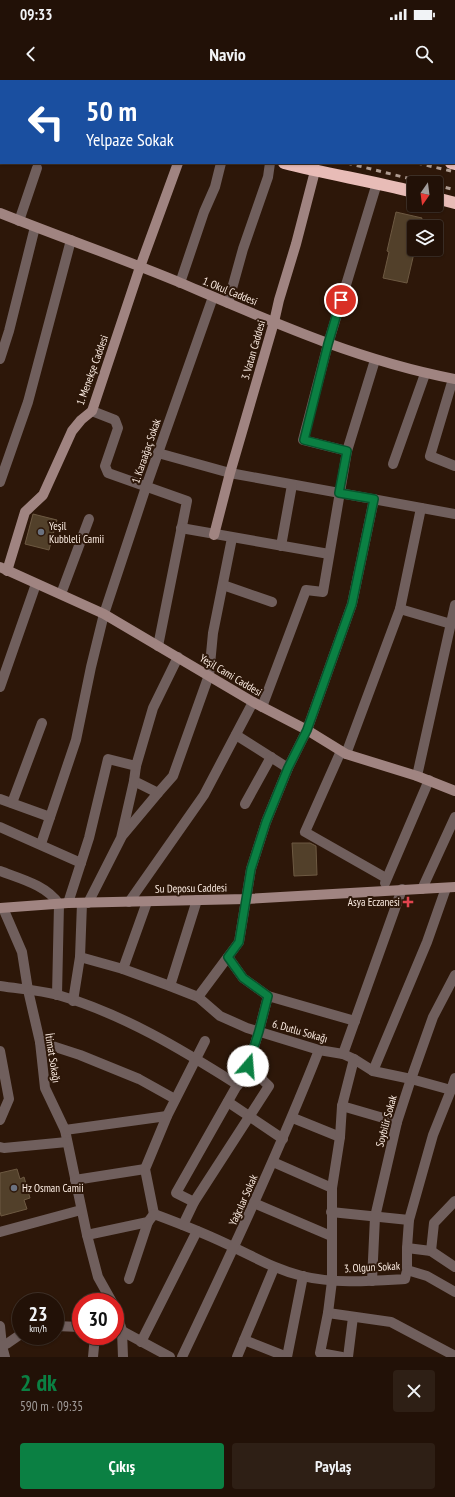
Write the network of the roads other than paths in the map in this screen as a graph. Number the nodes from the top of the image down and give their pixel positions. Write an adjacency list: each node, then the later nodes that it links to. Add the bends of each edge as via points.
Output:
1 (178, 164): 15 (main road, 1. Menekşe Caddesi)
2 (221, 164): 16 (street, via 215,187)
3 (270, 164): 18 (street)
4 (288, 164): 6 (highway)
5 (37, 168): 12 (street)
6 (315, 171): 7 (highway); 19 (main road, 3. Vatan Caddesi)
7 (377, 183): 8 (highway); 21 (street)
8 (407, 190)
9 (443, 200): 10 (highway)
10 (455, 203)
11 (0, 213): 12 (main road, 1. Okul Caddesi)
12 (19, 220): 13 (main road, 1. Okul Caddesi)
13 (35, 227): 14 (main road, 1. Okul Caddesi); 20 (street)
14 (71, 240): 15 (main road, 1. Okul Caddesi); 32 (street, via 28,402)
15 (140, 267): 16 (main road, 1. Okul Caddesi); 26 (main road, 1. Menekşe Caddesi)
16 (180, 283): 17 (main road, 1. Okul Caddesi)
17 (213, 297): 18 (main road, 1. Okul Caddesi); 28 (street, 1. Karaağaç Sokak)
18 (228, 303): 19 (main road, 1. Okul Caddesi)
19 (274, 322): 21 (main road, 1. Okul Caddesi); 31 (main road, 3. Vatan Caddesi)
20 (5, 329): 22 (street)
21 (328, 344): 23 (main road, 1. Okul Caddesi); 27 (street, via 304,440)
22 (0, 359)
23 (375, 360): 24 (main road, 1. Okul Caddesi); 27 (street)
24 (425, 374): 25 (main road, 1. Okul Caddesi); 29 (street)
25 (454, 379): 30 (street, via 430,456)
26 (92, 411): 34 (street, via 115,420 118,428 105,466 108,473); 45 (main road, 1. Menekşe Caddesi, via 72,431 42,495 25,512)
27 (347, 451): 35 (street)
28 (158, 454): 31 (street); 34 (street, 1. Karaağaç Sokak)
29 (393, 464)
30 (455, 466)
31 (230, 473): 33 (street); 41 (main road, 3. Vatan Caddesi)
32 (0, 482)
33 (292, 485): 35 (street); 43 (street)
34 (146, 487): 40 (street, via 187,501); 52 (street, 1. Karaağaç Sokak)
35 (339, 493): 36 (street); 44 (street)
36 (374, 499): 37 (street); 61 (street, via 352,604)
37 (421, 508): 38 (street); 51 (street)
38 (455, 514)
39 (89, 519): 48 (street)
40 (182, 528): 41 (street); 55 (street)
41 (214, 535): 42 (street)
42 (232, 538): 43 (street); 47 (street)
43 (281, 546): 44 (street)
44 (329, 554): 59 (street, via 323,592 306,590)
45 (3, 569): 46 (main road, Yeşil Cami Caddesi)
46 (36, 584): 48 (main road, Yeşil Cami Caddesi); 58 (street)
47 (223, 585): 49 (street); 57 (street, via 213,633)
48 (61, 594): 52 (main road, Yeşil Cami Caddesi)
49 (272, 602)
50 (455, 605): 53 (street)
51 (400, 609): 53 (street); 63 (street)
52 (104, 614): 55 (main road, Yeşil Cami Caddesi); 75 (street, 1. Karaağaç Sokak, via 76,740)
53 (451, 624): 54 (street)
54 (451, 638): 67 (street)
55 (158, 646): 56 (main road, Yeşil Cami Caddesi)
56 (178, 658): 57 (main road, Yeşil Cami Caddesi); 65 (street, via 154,708)
57 (209, 675): 59 (main road, Yeşil Cami Caddesi); 71 (street, via 173,776)
58 (0, 687)
59 (258, 704): 61 (main road, Yeşil Cami Caddesi); 62 (street)
60 (42, 723): 73 (street)
61 (307, 730): 63 (main road, Yeşil Cami Caddesi); 66 (street)
62 (236, 735): 64 (street); 89 (street, via 204,795)
63 (344, 752): 67 (main road, Yeşil Cami Caddesi); 82 (street, via 305,832)
64 (271, 757): 66 (street); 74 (street)
65 (136, 766): 69 (street); 80 (street, via 108,759)
66 (288, 768): 87 (street, via 251,869)
67 (417, 776): 68 (main road, Yeşil Cami Caddesi)
68 (429, 780): 70 (main road, Yeşil Cami Caddesi); 82 (street)
69 (134, 781): 71 (street); 78 (street)
70 (455, 791)
71 (158, 792): 78 (street)
72 (0, 799): 73 (street)
73 (12, 803): 75 (street)
74 (245, 804)
75 (50, 817): 79 (street, 1. Karaağaç Sokak)
76 (455, 817): 85 (street)
77 (0, 827): 79 (street)
78 (121, 838): 91 (street)
79 (41, 844): 80 (street)
80 (81, 863): 92 (street)
81 (0, 871): 92 (street, via 44,889)
82 (386, 878): 86 (street)
83 (451, 888): 85 (main road, Su Deposu Caddesi); 115 (street)
84 (402, 889): 85 (main road, Su Deposu Caddesi); 86 (main road, Su Deposu Caddesi); 105 (street)
85 (422, 889)
86 (382, 891): 87 (main road, Su Deposu Caddesi)
87 (246, 899): 88 (main road, Su Deposu Caddesi); 95 (street, via 239,942)
88 (197, 900): 90 (main road, Su Deposu Caddesi); 99 (street)
89 (129, 902): 90 (main road, Su Deposu Caddesi); 91 (main road, Su Deposu Caddesi)
90 (147, 902): 96 (street)
91 (85, 903): 92 (main road, Su Deposu Caddesi); 94 (street)
92 (63, 904): 93 (main road, Su Deposu Caddesi); 101 (street)
93 (1, 908): 100 (street, İtimat Sokağı, via 22,952)
94 (80, 957): 96 (street, 6. Dutlu Sokağı); 104 (street)
95 (228, 957): 102 (street, via 243,978); 103 (street)
96 (123, 969): 99 (street, 6. Dutlu Sokağı)
97 (455, 975): 118 (street, Soybilir Sokak, via 432,1017)
98 (0, 986): 100 (street)
99 (170, 986): 103 (street, 6. Dutlu Sokağı)
100 (28, 990): 101 (street); 108 (street, İtimat Sokağı)
101 (57, 995): 104 (street)
102 (268, 996): 105 (street); 106 (street)
103 (198, 997): 106 (street, 6. Dutlu Sokağı, via 220,1016)
104 (73, 1000): 112 (street, via 108,1012)
105 (355, 1021): 111 (street)
106 (259, 1031): 109 (street, 6. Dutlu Sokağı); 114 (street)
107 (205, 1041): 112 (street)
108 (40, 1042): 121 (street, via 139,1078); 129 (street, İtimat Sokağı, via 45,1088)
109 (319, 1050): 111 (street, 6. Dutlu Sokağı); 126 (street, Yağcılar Sokak)
110 (0, 1051): 116 (street)
111 (343, 1054): 113 (street, 6. Dutlu Sokağı)
112 (195, 1058): 119 (street); 121 (street)
113 (354, 1059): 115 (street, 6. Dutlu Sokağı); 123 (street)
114 (248, 1066): 119 (street); 125 (street, via 269,1086)
115 (373, 1070): 118 (street, 6. Dutlu Sokağı)
116 (2, 1072): 127 (street, via 9,1099)
117 (455, 1078): 120 (street, 3. Olgun Sokak)
118 (411, 1079): 120 (street, 6. Dutlu Sokağı); 128 (street, Soybilir Sokak)
119 (238, 1085): 122 (street)
120 (452, 1090): 145 (street, 3. Olgun Sokak, via 433,1135)
121 (175, 1099): 124 (street)
122 (228, 1102): 125 (street); 139 (street, via 176,1192)
123 (342, 1106): 128 (street); 130 (street)
124 (166, 1116): 129 (street); 135 (street)
125 (250, 1117): 131 (street); 139 (street)
126 (292, 1118): 130 (street); 131 (street, Yağcılar Sokak)
127 (0, 1120)
128 (397, 1122): 143 (street, Soybilir Sokak)
129 (65, 1130): 132 (street, İtimat Sokağı)
130 (340, 1137): 137 (street)
131 (283, 1139): 134 (street, Yağcılar Sokak)
132 (67, 1142): 133 (street); 136 (street, İtimat Sokağı)
133 (0, 1147)
134 (273, 1162): 137 (street); 140 (street, Yağcılar Sokak)
135 (145, 1169): 136 (street); 144 (street)
136 (75, 1180): 141 (street, İtimat Sokağı)
137 (332, 1188): 142 (street)
138 (455, 1201): 153 (street, via 434,1223)
139 (194, 1202): 146 (street)
140 (254, 1203): 150 (street); 151 (street, Yağcılar Sokak)
141 (81, 1210): 148 (street); 149 (street, İtimat Sokağı)
142 (332, 1212): 143 (street); 150 (street)
143 (375, 1217): 145 (street); 160 (street, Soybilir Sokak)
144 (151, 1218): 146 (street, 3. Olgun Sokak); 149 (street); 158 (street)
145 (409, 1220): 152 (street, 3. Olgun Sokak)
146 (183, 1225): 147 (street, 3. Olgun Sokak)
147 (197, 1231): 151 (street, 3. Olgun Sokak); 169 (street)
148 (0, 1232)
149 (87, 1235): 162 (street, İtimat Sokağı, via 98,1277)
150 (331, 1236): 159 (street)
151 (234, 1247): 155 (street, 3. Olgun Sokak); 178 (street, Yağcılar Sokak)
152 (407, 1248): 153 (street); 156 (street, 3. Olgun Sokak)
153 (431, 1251): 154 (street)
154 (454, 1263)
155 (274, 1268): 157 (street, 3. Olgun Sokak); 168 (street)
156 (407, 1270): 160 (street, 3. Olgun Sokak, via 405,1279); 161 (street, via 427,1276)
157 (303, 1276): 159 (street, 3. Olgun Sokak); 180 (street)
158 (129, 1279)
159 (332, 1281): 160 (street, 3. Olgun Sokak); 163 (street)
160 (372, 1281)
161 (455, 1292)
162 (107, 1293)
163 (328, 1313): 164 (street); 181 (street, via 320,1353)
164 (353, 1317): 173 (street, via 391,1322); 182 (street)
165 (0, 1326): 172 (street)
166 (124, 1333): 169 (street)
167 (12, 1340): 172 (street)
168 (244, 1340): 179 (street); 180 (street)
169 (141, 1342): 177 (street)
170 (95, 1345): 175 (street)
171 (121, 1345): 176 (street)
172 (1, 1347): 174 (street)
173 (455, 1356)
174 (5, 1357)
175 (94, 1357)
176 (123, 1357)
177 (170, 1357)
178 (182, 1357)
179 (238, 1357)
180 (287, 1357)
181 (342, 1357)
182 (348, 1357)

